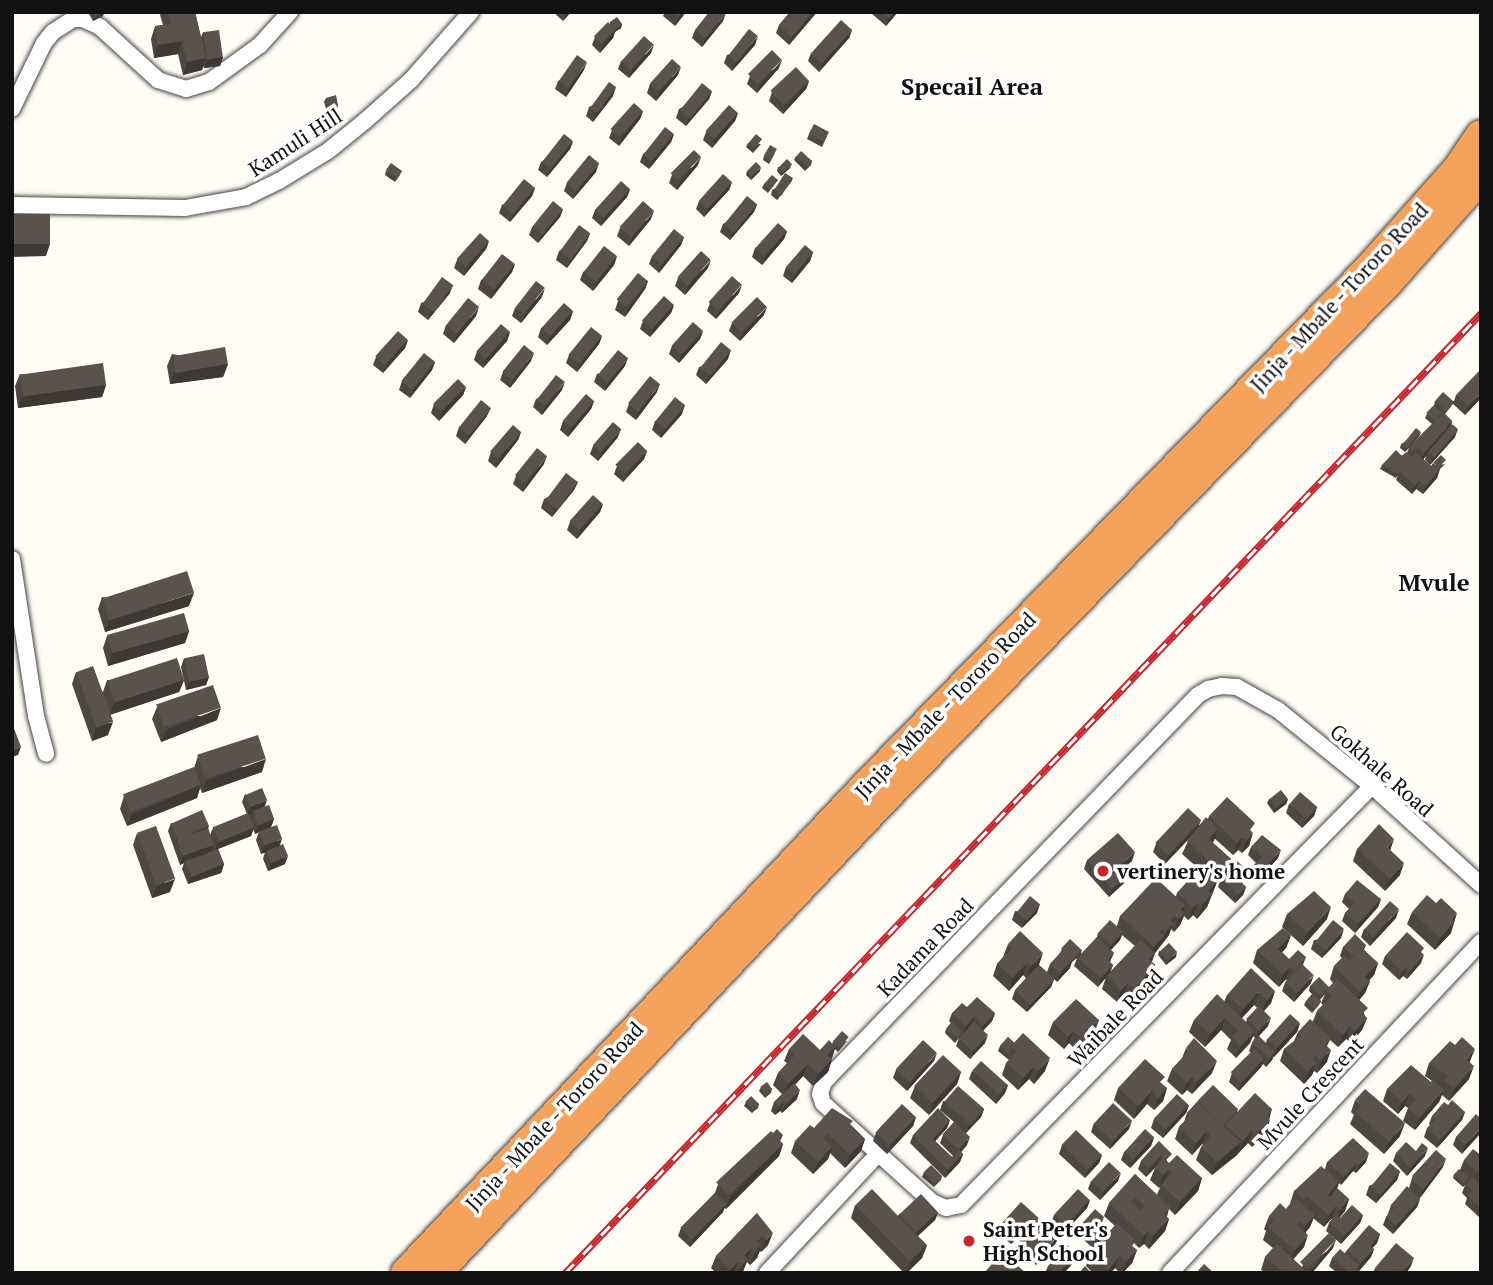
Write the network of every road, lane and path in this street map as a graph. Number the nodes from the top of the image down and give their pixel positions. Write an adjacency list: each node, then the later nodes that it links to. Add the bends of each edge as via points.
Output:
1 (290, 12): 3 (street, via 250,53 209,82 187,89 158,80 100,27 73,19 44,43)
2 (471, 12): 6 (street, Kamuli Hill, via 411,80 365,121 328,150 246,197 185,208)
3 (12, 109)
4 (1481, 135): 14 (highway, Jinja - Mbale - Tororo Road, via 1457,170 1366,272 863,789)
5 (1481, 177): 15 (highway, Jinja - Mbale - Tororo Road, via 1388,282 884,799)
6 (12, 205)
7 (12, 559): 9 (street)
8 (1250, 692): 10 (street, Gokhale Road); 13 (street, Kadama Road, via 1222,686 1198,695 824,1082 823,1103)
9 (46, 754)
10 (1372, 786): 11 (street, Gokhale Road); 13 (street, Waibale Road, via 961,1205 939,1207)
11 (1481, 885)
12 (1481, 942): 17 (street, Mvule Crescent)
13 (877, 1155): 16 (street)
14 (406, 1273)
15 (436, 1273)
16 (767, 1273)
17 (1170, 1273)

